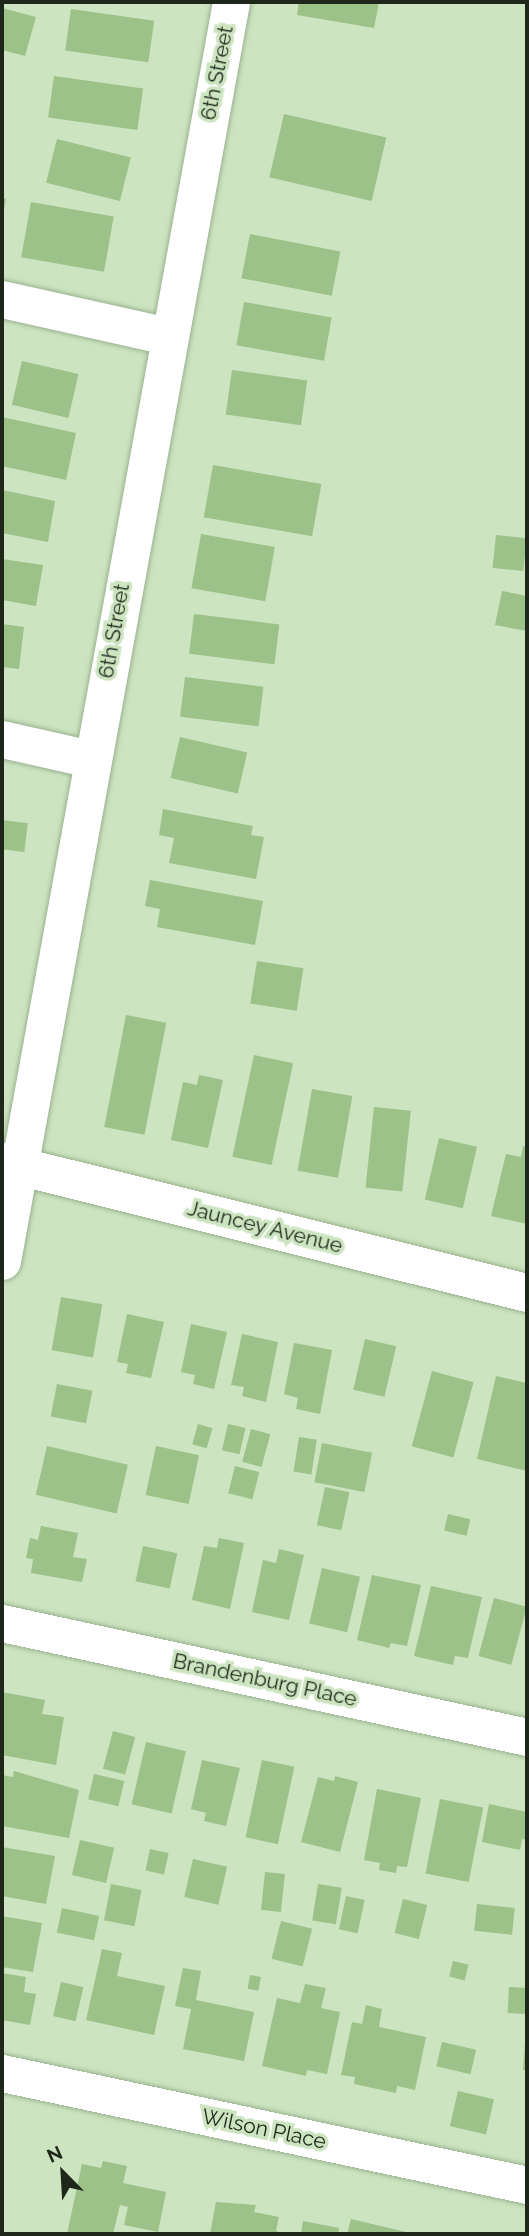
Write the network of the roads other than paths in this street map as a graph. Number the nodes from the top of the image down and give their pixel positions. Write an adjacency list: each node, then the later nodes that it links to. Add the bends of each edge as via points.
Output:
1 (231, 2): 3 (street, 6th Street)
2 (2, 299): 3 (street)
3 (167, 336): 5 (street, 6th Street)
4 (2, 739): 5 (street)
5 (91, 759): 6 (street, 6th Street)
6 (10, 1164): 7 (street, 6th Street); 8 (street, Jauncey Avenue)
7 (2, 1261)
8 (527, 1293)
9 (2, 1623): 10 (street, Brandenburg Place)
10 (527, 1737)
11 (2, 2073): 12 (street, Wilson Place)
12 (527, 2185)

